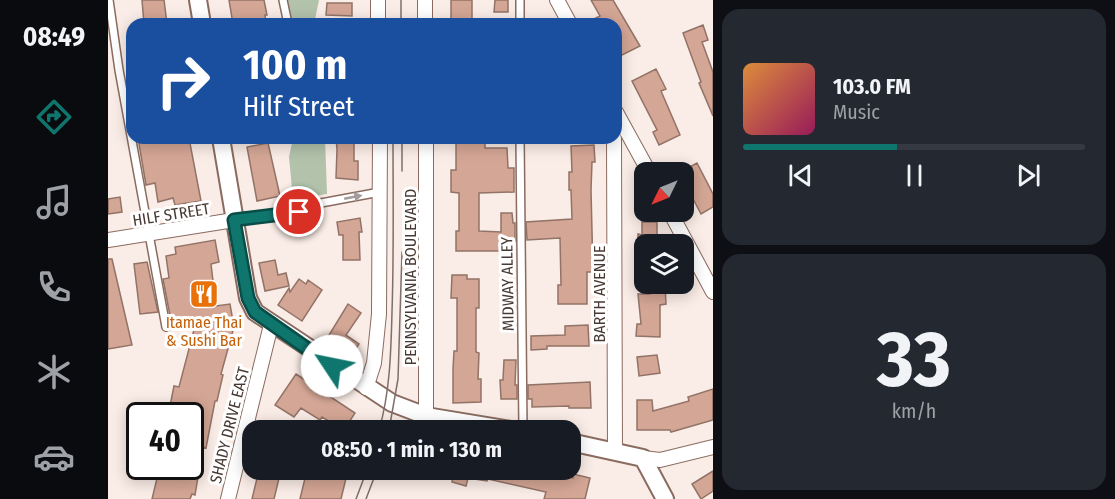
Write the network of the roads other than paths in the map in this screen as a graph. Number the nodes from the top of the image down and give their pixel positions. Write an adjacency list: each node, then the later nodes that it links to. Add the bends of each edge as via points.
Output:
1 (109, 0): 14 (lane)
2 (198, 0): 8 (street)
3 (284, 0): 9 (lane)
4 (378, 0): 10 (street)
5 (424, 0): 11 (street)
6 (520, 0): 12 (lane)
7 (557, 0): 13 (street)
8 (201, 18)
9 (287, 18)
10 (378, 18)
11 (425, 18)
12 (520, 18)
13 (567, 18)
14 (126, 99)
15 (622, 123): 22 (street)
16 (134, 144): 26 (lane)
17 (222, 144): 24 (street)
18 (380, 144): 23 (street, PENNSYLVANIA BOULEVARD)
19 (426, 144): 32 (street, PENNSYLVANIA BOULEVARD)
20 (520, 144): 34 (lane, MIDWAY ALLEY)
21 (614, 144): 37 (street, BARTH AVENUE)
22 (644, 162)
23 (380, 192): 24 (lane, HILF STREET, one-way to 23, via 299,212 321,203); 31 (street, PENNSYLVANIA BOULEVARD, via 378,342)
24 (234, 220): 26 (street, HILF STREET); 29 (street, via 248,298 255,312)
25 (675, 222): 28 (street)
26 (149, 234): 27 (street, HILF STREET); 30 (lane)
27 (108, 240)
28 (713, 292)
29 (271, 325): 31 (street); 39 (street, SHADY DRIVE EAST)
30 (166, 327)
31 (366, 388): 32 (street, via 399,407)
32 (426, 416): 33 (street)
33 (450, 420)
34 (523, 420)
35 (581, 444): 37 (street)
36 (713, 447): 38 (street, via 660,460)
37 (615, 451): 38 (street)
38 (643, 458): 40 (street)
39 (228, 499)
40 (665, 499)

